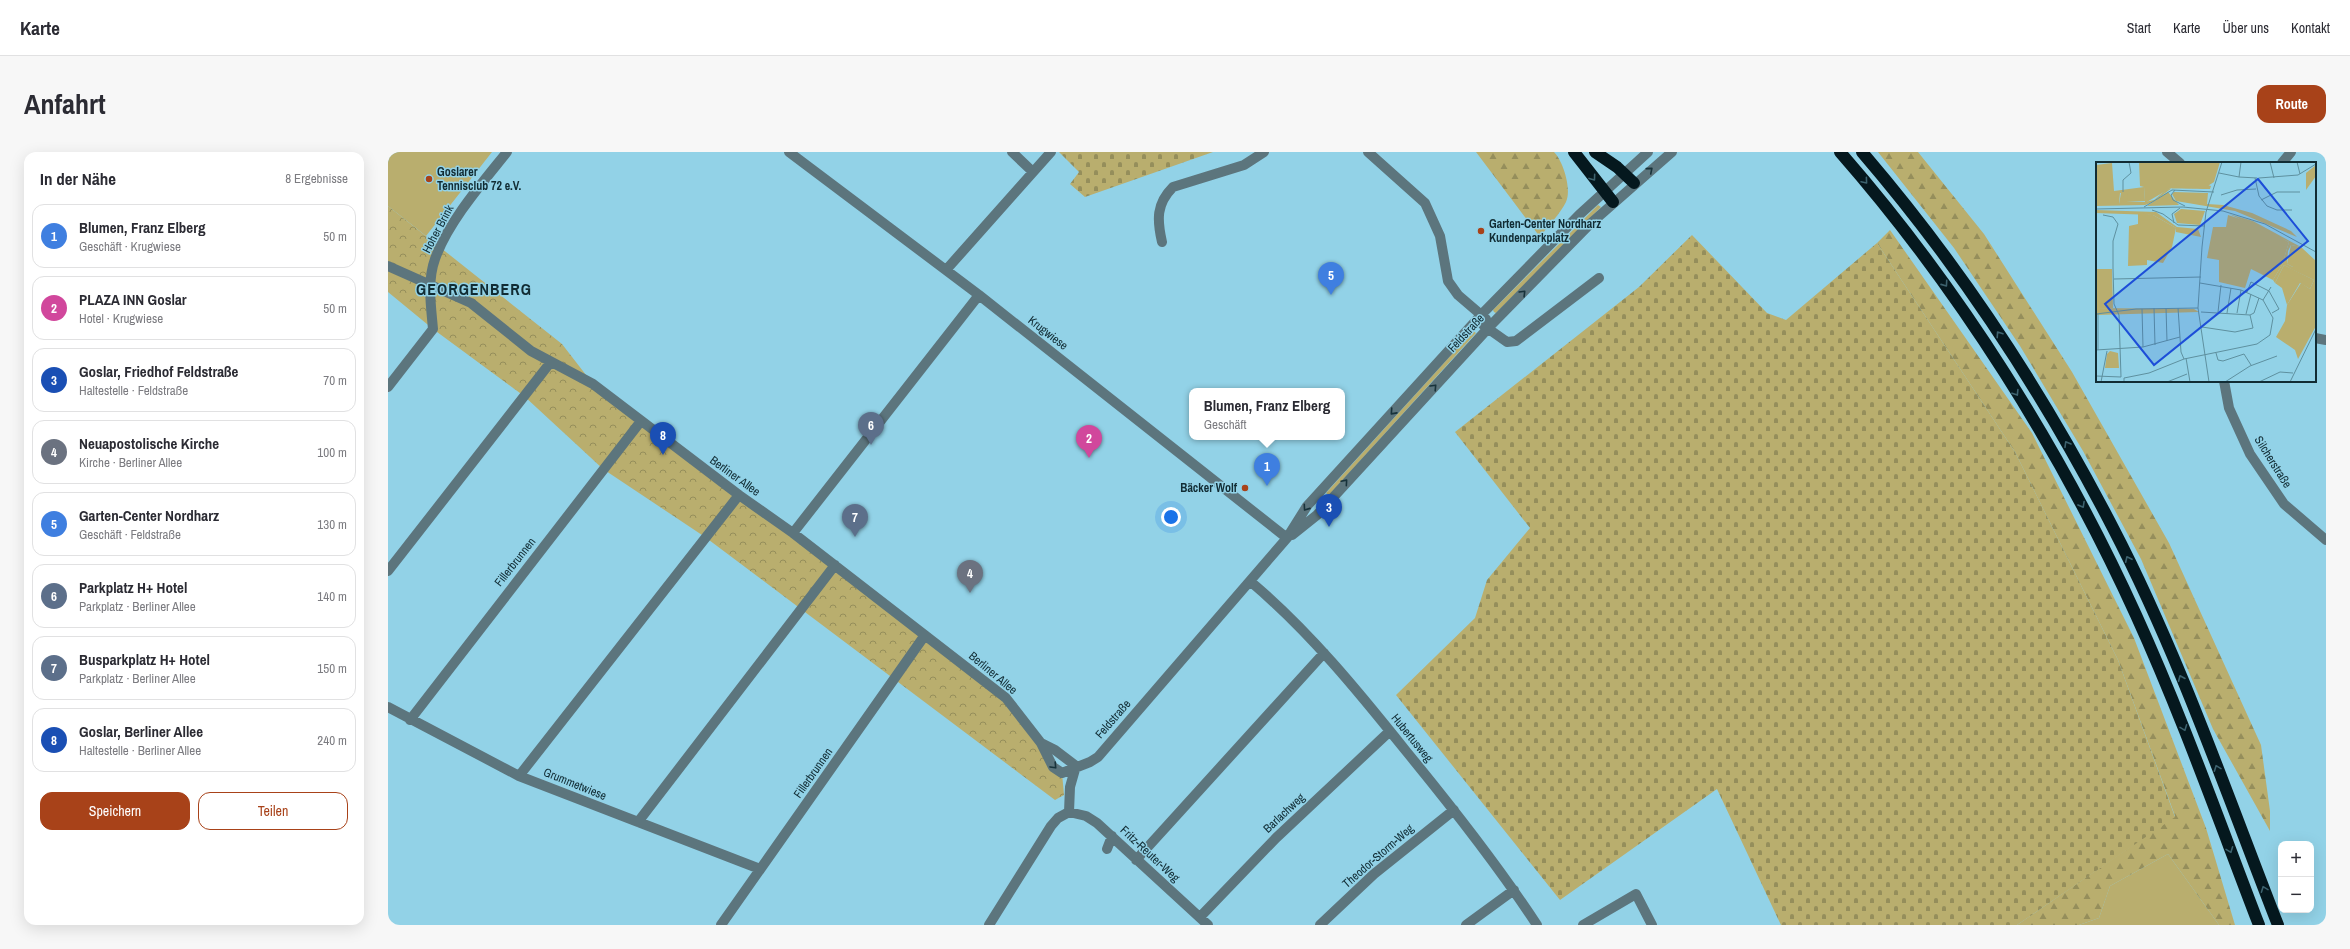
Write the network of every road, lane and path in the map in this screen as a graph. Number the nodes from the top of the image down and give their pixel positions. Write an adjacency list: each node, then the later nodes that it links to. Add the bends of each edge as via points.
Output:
1 (507, 152): 26 (street, Hoher Brink, via 459,214 435,258)
2 (789, 152): 24 (street, Krugwiese)
3 (1012, 152): 17 (street)
4 (1051, 152): 17 (street)
5 (1264, 152): 22 (street, via 1244,165 1173,187 1165,195 1157,219)
6 (1368, 152): 28 (street, via 1425,203 1440,236 1448,280)
7 (1574, 152): 20 (highway, one-way to 20)
8 (1595, 152): 18 (highway)
9 (1648, 152): 18 (street, Feldstraße)
10 (1672, 152): 19 (street, Feldstraße, one-way to 10)
11 (1840, 152): 68 (highway, one-way to 68, via 1898,221 1975,329 2064,473 2136,615 2181,720)
12 (1862, 152): 69 (highway, one-way to 12, via 2196,714 2114,528 2050,413 2010,351 1951,264 1894,189)
13 (2167, 152): 15 (street)
14 (2291, 152): 16 (street)
15 (2179, 162)
16 (2283, 162)
17 (1033, 172): 24 (street)
18 (1624, 173): 19 (highway); 20 (street, Feldstraße)
19 (1634, 183): 21 (street, Feldstraße)
20 (1603, 192): 21 (highway); 28 (street, Feldstraße)
21 (1613, 202): 29 (street, Feldstraße, one-way to 21)
22 (1162, 242)
23 (388, 266): 26 (street, Berliner Allee)
24 (946, 270): 27 (street, Krugwiese)
25 (1599, 278): 29 (street, via 1516,341 1507,342)
26 (430, 285): 32 (street, Berliner Allee, via 471,303 530,351); 34 (street, Hoher Brink, via 433,329)
27 (979, 296): 37 (street); 38 (street, Krugwiese)
28 (1479, 317): 29 (street); 38 (street, Feldstraße, one-way to 38, via 1307,506)
29 (1490, 327): 38 (street, Feldstraße, one-way to 29, via 1317,515)
30 (2316, 338): 31 (street)
31 (2326, 340)
32 (550, 363): 35 (street, Berliner Allee, via 593,384); 41 (street)
33 (2224, 382): 39 (street, Silcherstraße, via 2229,408 2250,454 2284,504)
34 (388, 387)
35 (641, 421): 36 (street, Berliner Allee); 46 (street, Fillerbrunnen)
36 (739, 495): 37 (street, Berliner Allee); 50 (street)
37 (793, 533): 40 (street, Berliner Allee)
38 (1287, 538): 42 (street, Feldstraße)
39 (2326, 540)
40 (835, 566): 43 (street, Berliner Allee); 53 (street)
41 (388, 571)
42 (1251, 582): 44 (street, Hubertusweg); 49 (street, Feldstraße, via 1098,757)
43 (925, 635): 48 (street, Berliner Allee, via 1006,698); 57 (street, Fillerbrunnen)
44 (1324, 653): 47 (street, Hubertusweg); 56 (street)
45 (388, 707): 46 (street, Grummetwiese)
46 (410, 720): 50 (street, Grummetwiese)
47 (1390, 731): 51 (street, Hubertusweg); 59 (street, Barlachweg, via 1276,838)
48 (1041, 743): 49 (street, Berliner Allee); 49 (street, Berliner Allee, one-way to 49, via 1054,767 1062,773)
49 (1076, 766): 52 (street, via 1070,788)
50 (519, 776): 53 (street, Grummetwiese)
51 (1454, 810): 58 (street, Hubertusweg); 63 (street, Theodor-Storm-Weg, via 1374,874)
52 (1068, 812): 54 (street, Fritz-Reuter-Weg, via 1086,816); 61 (street, via 1051,826)
53 (638, 822): 57 (street, Grummetwiese)
54 (1112, 836): 55 (street); 56 (street, Fritz-Reuter-Weg)
55 (1107, 849)
56 (1136, 860): 59 (street, Fritz-Reuter-Weg)
57 (760, 870): 60 (street, Fillerbrunnen)
58 (1514, 890): 64 (street); 65 (street, Hubertusweg)
59 (1200, 917): 62 (street, Fritz-Reuter-Weg)
60 (721, 925)
61 (989, 925)
62 (1208, 925)
63 (1320, 925)
64 (1466, 925)
65 (1537, 925)
66 (1583, 925): 67 (street, via 1636,894)
67 (1652, 925)
68 (2259, 925)
69 (2278, 925)

